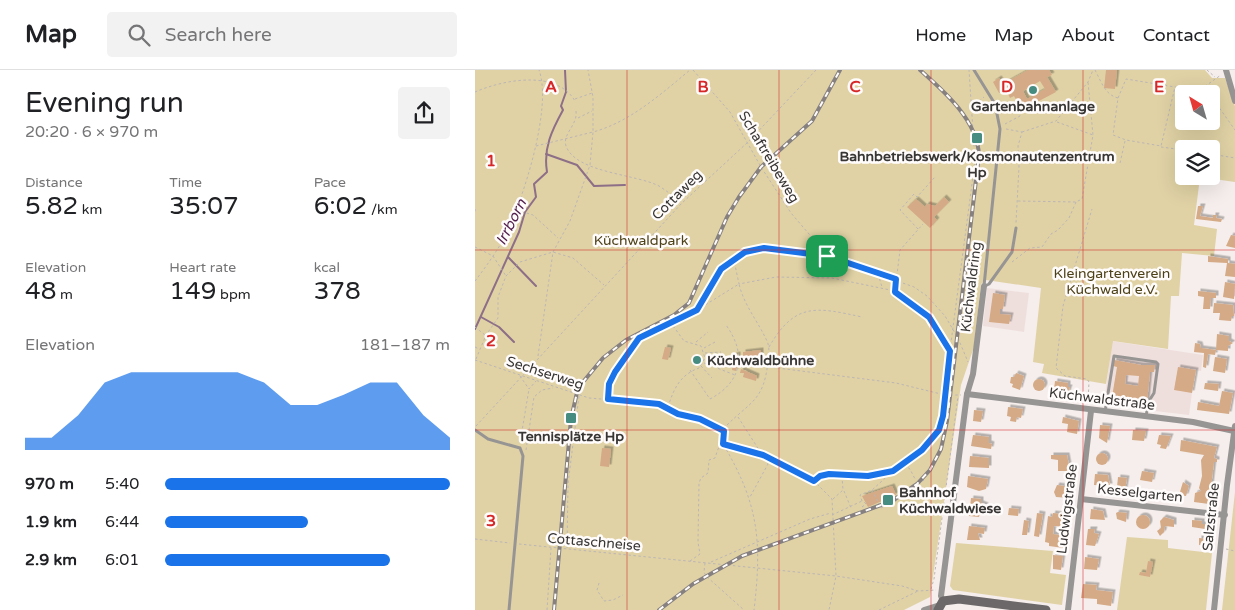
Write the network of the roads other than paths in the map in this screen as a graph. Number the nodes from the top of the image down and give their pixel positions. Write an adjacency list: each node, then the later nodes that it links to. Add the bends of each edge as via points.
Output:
1 (974, 70): 5 (lane, Küchwaldring, via 997,108 1000,127)
2 (1226, 71): 3 (street)
3 (1235, 101)
4 (1016, 228): 5 (lane, via 1012,252 989,284)
5 (984, 286): 6 (street, Küchwaldring, via 973,374)
6 (967, 394): 7 (street, Küchwaldstraße); 14 (street, Küchwaldring)
7 (1089, 411): 8 (street, Küchwaldstraße); 12 (street, Ludwigstraße)
8 (1105, 413): 9 (street, Küchwaldstraße); 9 (lane, via 1114,356 1158,364)
9 (1146, 416): 10 (street, Küchwaldstraße)
10 (1235, 428): 13 (street, Salzstraße)
11 (475, 430): 15 (lane, via 488,439 520,448 523,456)
12 (1081, 499): 13 (street, Kesselgarten); 18 (street, Ludwigstraße)
13 (1225, 515): 19 (street, Salzstraße)
14 (940, 605): 16 (street); 17 (main road, via 959,599)
15 (509, 610)
16 (925, 610)
17 (1046, 610)
18 (1068, 610)
19 (1214, 610)

